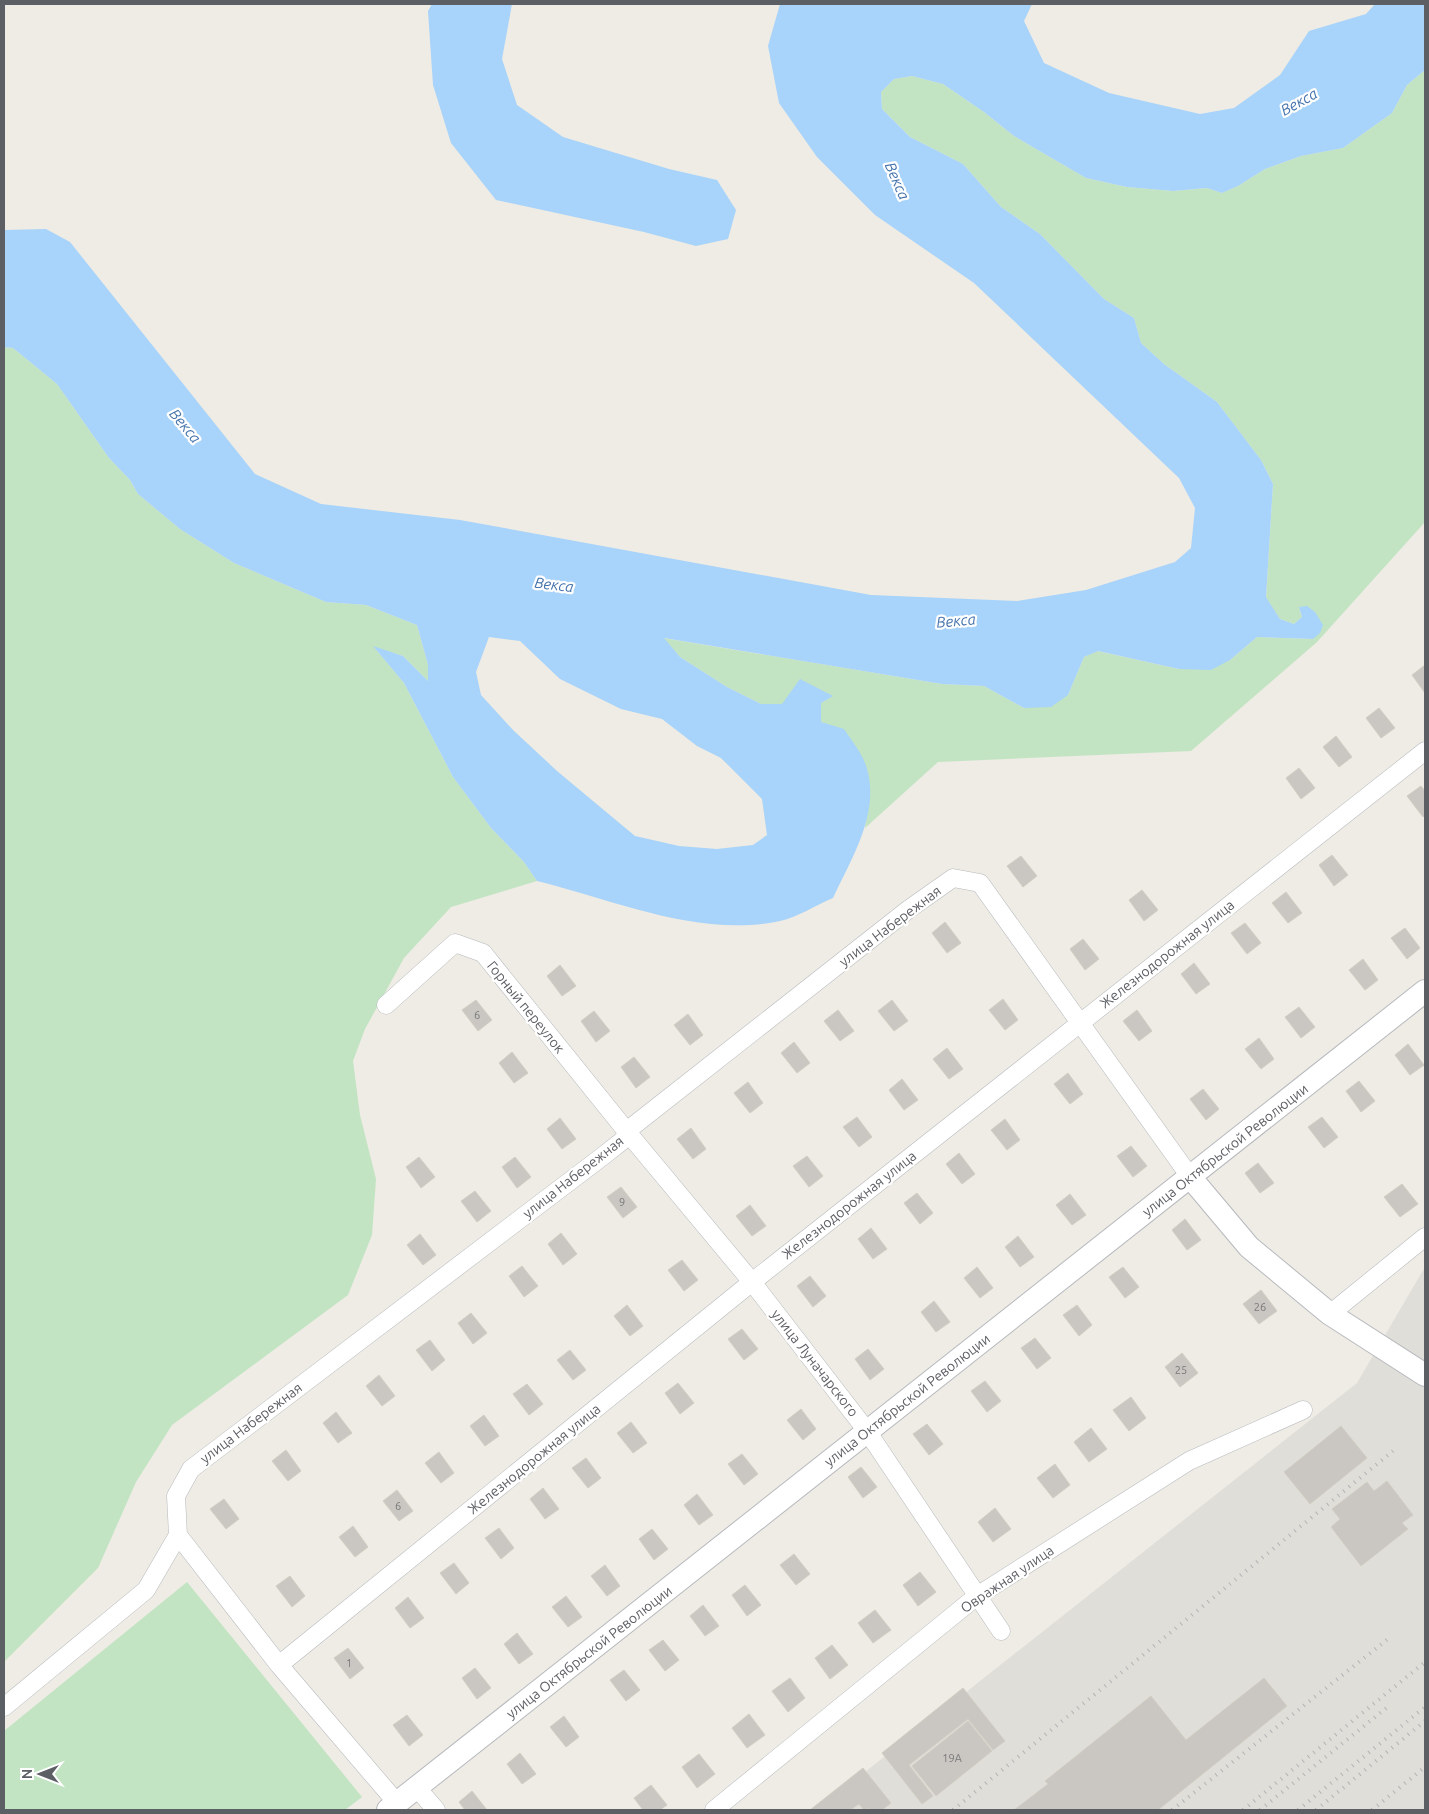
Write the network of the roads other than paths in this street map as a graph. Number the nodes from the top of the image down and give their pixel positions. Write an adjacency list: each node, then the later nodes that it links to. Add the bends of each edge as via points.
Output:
1 (1425, 752): 4 (street, Железнодорожная улица)
2 (1425, 991): 6 (street, улица Октябрьской Революции)
3 (386, 1005): 5 (street, Горный переулок, via 455,943 482,952)
4 (1080, 1023): 5 (street, улица Набережная, via 980,884 953,878 909,909); 6 (street); 8 (street, Железнодорожная улица)
5 (628, 1133): 8 (street, улица Луначарского); 13 (street, улица Набережная, via 603,1156 191,1469 176,1496)
6 (1191, 1178): 9 (street, via 1249,1247); 12 (street, улица Октябрьской Революции)
7 (1425, 1237): 9 (street)
8 (752, 1282): 12 (street, улица Луначарского); 16 (street, Железнодорожная улица)
9 (1330, 1314): 10 (street)
10 (1425, 1375)
11 (1304, 1410): 14 (street, Овражная улица, via 1189,1461)
12 (867, 1431): 14 (street, улица Луначарского); 18 (street, улица Октябрьской Революции)
13 (178, 1536): 16 (street); 17 (street, via 146,1590)
14 (977, 1596): 15 (street, улица Луначарского); 21 (street, Овражная улица)
15 (1000, 1632)
16 (279, 1665): 19 (street)
17 (4, 1707)
18 (417, 1788): 19 (street, улица Октябрьской Революции); 20 (street)
19 (392, 1807)
20 (436, 1810)
21 (714, 1810)

